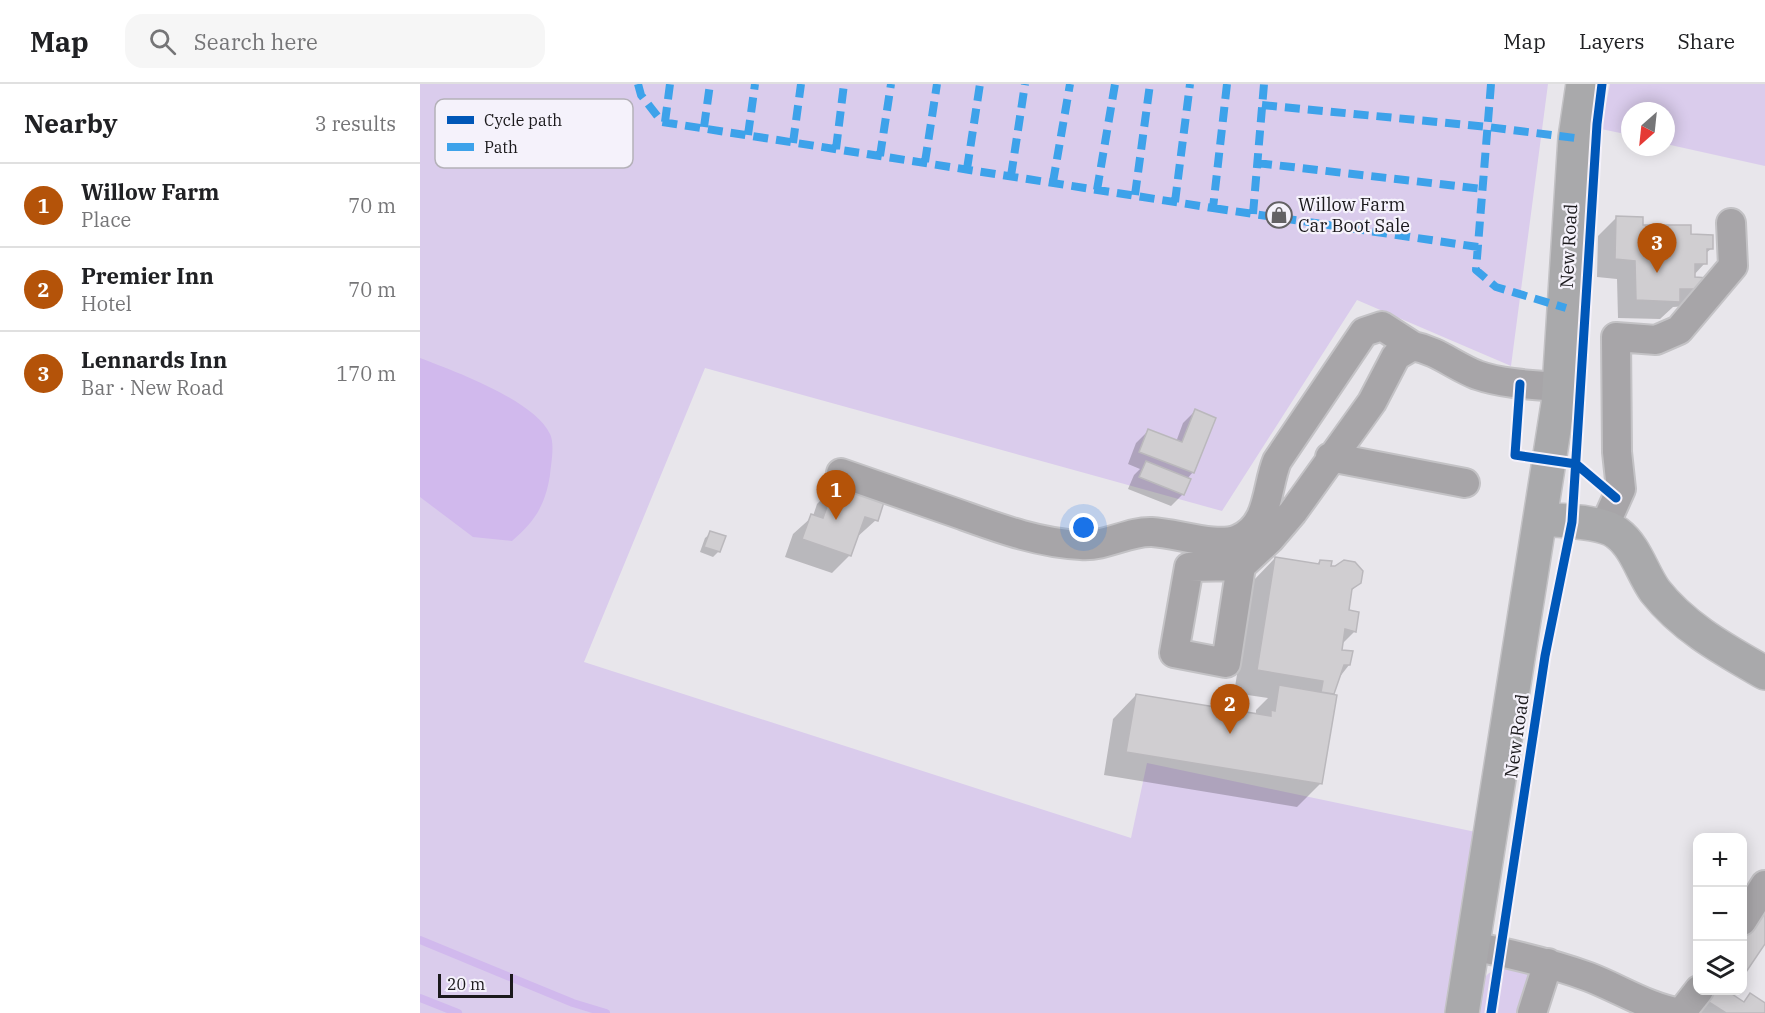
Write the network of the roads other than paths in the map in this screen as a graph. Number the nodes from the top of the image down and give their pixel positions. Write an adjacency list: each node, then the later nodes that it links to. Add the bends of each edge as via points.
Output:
1 (1583, 84): 4 (main road, New Road, via 1575,138)
2 (1731, 223): 9 (lane, via 1733,266 1679,330 1656,340 1616,337 1621,489)
3 (1413, 346): 4 (lane, via 1430,349 1477,375); 5 (lane, via 1396,356 1372,402); 6 (lane, via 1382,326 1364,332 1277,461 1265,510 1256,525 1239,539 1224,541 1154,532 1101,544 1058,543 1022,536)
4 (1560, 387): 8 (main road, New Road)
5 (1330, 457): 7 (lane); 10 (lane, via 1276,533)
6 (841, 473)
7 (1465, 483)
8 (1541, 519): 9 (main road); 14 (main road, New Road)
9 (1604, 527): 11 (main road, via 1617,533 1630,548 1654,589 1677,616)
10 (1241, 566)
11 (1765, 673)
12 (1765, 885): 13 (lane)
13 (1747, 914)
14 (1472, 946): 15 (lane); 17 (main road, New Road)
15 (1548, 963): 18 (lane); 19 (lane, via 1666,1011)
16 (1695, 995): 19 (lane)
17 (1462, 1013)
18 (1532, 1013)
19 (1681, 1013)

